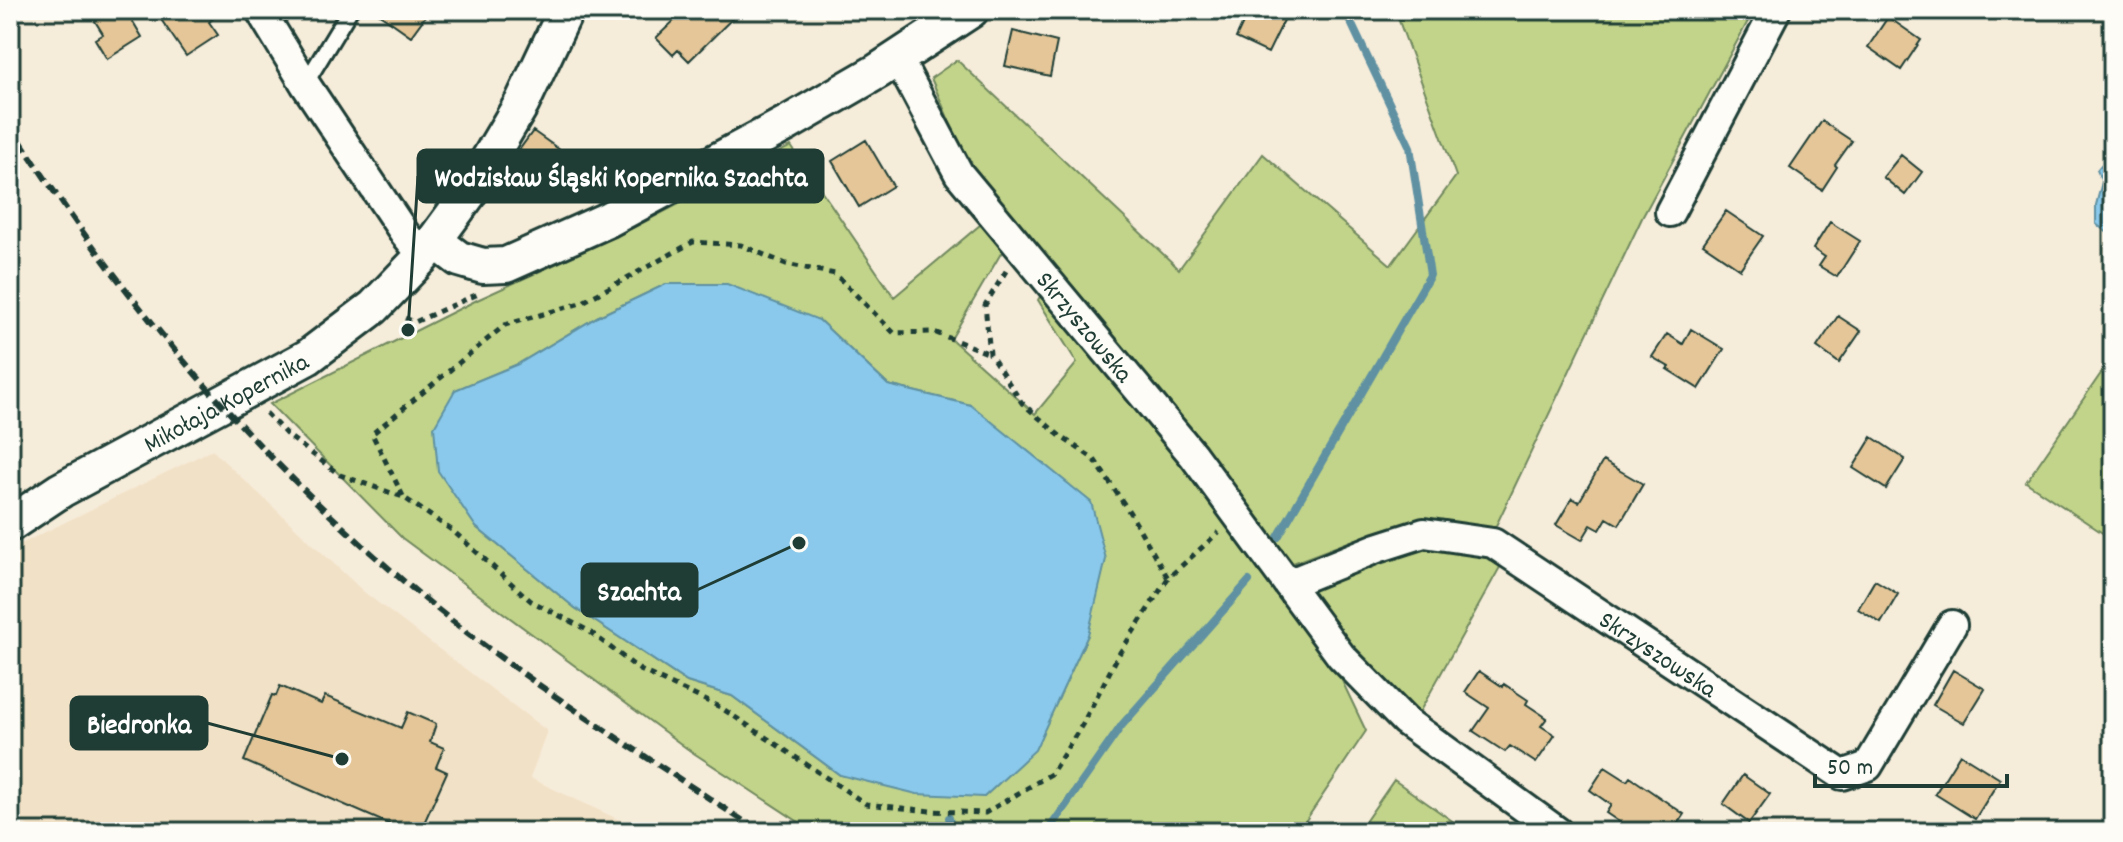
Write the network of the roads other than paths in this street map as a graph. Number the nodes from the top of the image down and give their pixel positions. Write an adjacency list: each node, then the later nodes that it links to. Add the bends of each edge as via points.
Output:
1 (260, 10): 7 (street)
2 (350, 10): 7 (lane)
3 (566, 10): 9 (street, Mikołaja Kopernika, via 522,103)
4 (971, 10): 6 (street)
5 (1776, 10): 8 (street)
6 (898, 59): 9 (street, via 619,213 506,265 483,266); 11 (street, Skrzyszowska, via 959,174 1193,455)
7 (305, 84): 9 (street, via 405,234)
8 (1670, 212)
9 (429, 249): 10 (street, Mikołaja Kopernika, via 374,307 308,357 61,490)
10 (10, 524)
11 (1288, 584): 12 (street, Skrzyszowska, via 1424,533 1493,543 1842,775 1868,766); 13 (street, Skrzyszowska, via 1341,656 1405,721)
12 (1952, 625)
13 (1558, 832)

